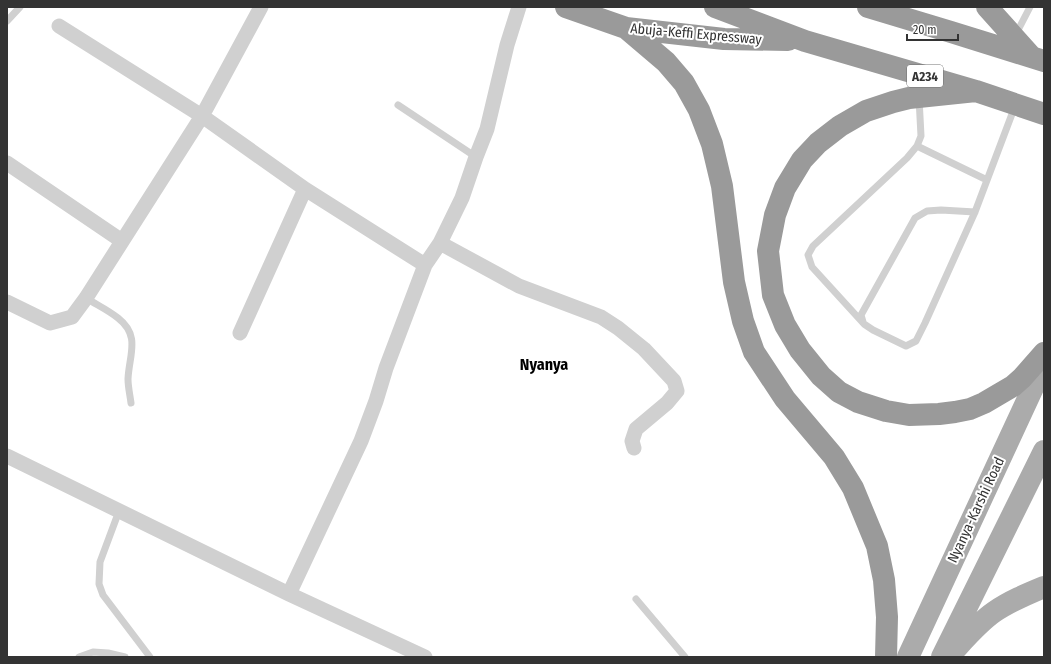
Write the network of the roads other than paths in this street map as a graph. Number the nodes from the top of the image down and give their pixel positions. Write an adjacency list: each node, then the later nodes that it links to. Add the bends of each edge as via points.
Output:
1 (20, 7): 9 (lane)
2 (261, 7): 20 (street)
3 (519, 7): 22 (street, via 487,129)
4 (566, 7): 11 (highway, Abuja-Keffi Expressway)
5 (715, 7): 13 (highway, Abuja-Keffi Expressway / A234)
6 (868, 7): 14 (highway)
7 (987, 7): 12 (highway)
8 (1030, 7): 12 (lane)
9 (7, 21)
10 (59, 26): 20 (street)
11 (626, 28): 13 (highway, Abuja-Keffi Expressway, via 724,39); 49 (highway, via 666,62 684,83 699,110 712,144 722,186 734,282 743,321 754,352 785,399 834,457 853,488 877,546 888,617)
12 (1014, 38): 14 (highway)
13 (805, 41): 15 (highway, Abuja-Keffi Expressway / A234)
14 (1037, 58)
15 (976, 91): 16 (highway); 17 (highway, Abuja-Keffi Expressway / A234)
16 (919, 97): 21 (lane, via 921,136); 34 (highway, via 866,111 840,126 818,143 802,160 785,188 775,215 768,251 773,295 785,325 800,350 821,376 839,392 858,402 909,415 955,412 984,403 1013,386)
17 (1016, 104): 19 (highway, Abuja-Keffi Expressway / A234); 24 (lane)
18 (398, 105): 22 (lane)
19 (1044, 114)
20 (202, 116): 25 (street); 27 (street)
21 (917, 146): 24 (lane); 32 (lane, via 813,246 808,256 812,267)
22 (476, 157): 28 (street, via 462,198)
23 (7, 163): 27 (street)
24 (987, 180): 26 (lane)
25 (305, 189): 29 (street); 33 (street)
26 (976, 212): 32 (lane, via 927,211 915,218 861,315); 32 (lane, via 916,340 906,346)
27 (122, 241): 30 (street)
28 (440, 243): 29 (street); 37 (street, via 519,286 601,317 644,349 674,381 677,391 667,403 636,429 632,441)
29 (426, 265): 42 (street, via 361,441)
30 (86, 298): 31 (street, via 72,317 50,323); 36 (lane, via 118,318 130,332 132,341 128,380)
31 (7, 302)
32 (864, 324)
33 (240, 333)
34 (1044, 353)
35 (1044, 364): 50 (main road, Nyanya-Karshi Road)
36 (131, 403)
37 (634, 448)
38 (1044, 451): 51 (main road)
39 (7, 456): 40 (street)
40 (119, 511): 42 (street); 46 (lane, via 100,562 99,584 103,596)
41 (1044, 587): 52 (main road, via 994,612)
42 (289, 594): 47 (street)
43 (636, 599): 48 (lane)
44 (79, 657): 45 (lane, via 94,652)
45 (125, 657)
46 (150, 657)
47 (425, 657)
48 (685, 657)
49 (886, 657)
50 (908, 657)
51 (942, 657)
52 (948, 657)

